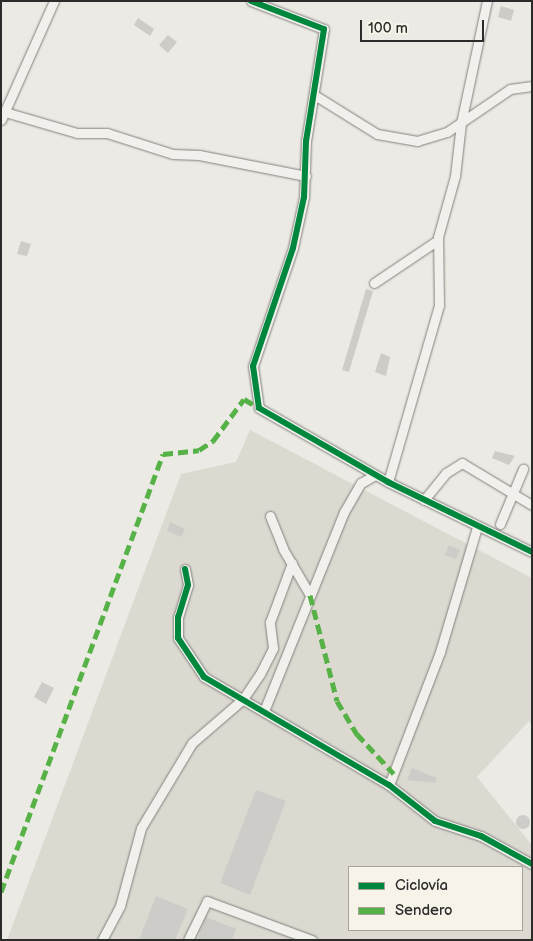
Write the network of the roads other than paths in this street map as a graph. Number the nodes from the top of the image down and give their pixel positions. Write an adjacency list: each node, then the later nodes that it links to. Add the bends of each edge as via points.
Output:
1 (54, 1): 6 (street)
2 (251, 1): 5 (street, via 324,29)
3 (487, 1): 7 (street)
4 (532, 86): 7 (street, via 510,89)
5 (316, 96): 7 (street, via 377,134 417,141); 8 (street, via 306,141)
6 (3, 116): 8 (street, via 77,133 107,134 173,154 199,155)
7 (461, 123): 9 (street, via 455,176)
8 (306, 176): 12 (street, via 293,248 254,366 254,395 259,408)
9 (438, 240): 10 (street); 13 (street, via 438,313)
10 (374, 283)
11 (523, 469): 14 (street)
12 (375, 475): 13 (street); 23 (street, via 361,483 344,512)
13 (388, 482): 15 (street)
14 (512, 494): 15 (street, via 462,463 446,473); 16 (street); 18 (street)
15 (424, 500): 19 (street)
16 (532, 505)
17 (270, 516): 21 (street)
18 (500, 524)
19 (477, 527): 20 (street); 26 (street, via 440,652)
20 (532, 552)
21 (292, 563): 23 (street); 24 (street, via 270,622 272,650)
22 (185, 569): 24 (street, via 188,584 178,617 178,638 204,676)
23 (310, 595): 25 (street)
24 (243, 699): 25 (street); 28 (street, via 192,743 141,828 120,906)
25 (264, 711): 26 (street)
26 (389, 786): 27 (street, via 435,821 482,836)
27 (532, 864)
28 (102, 940)
29 (188, 940): 30 (street, via 207,901)
30 (312, 940)

